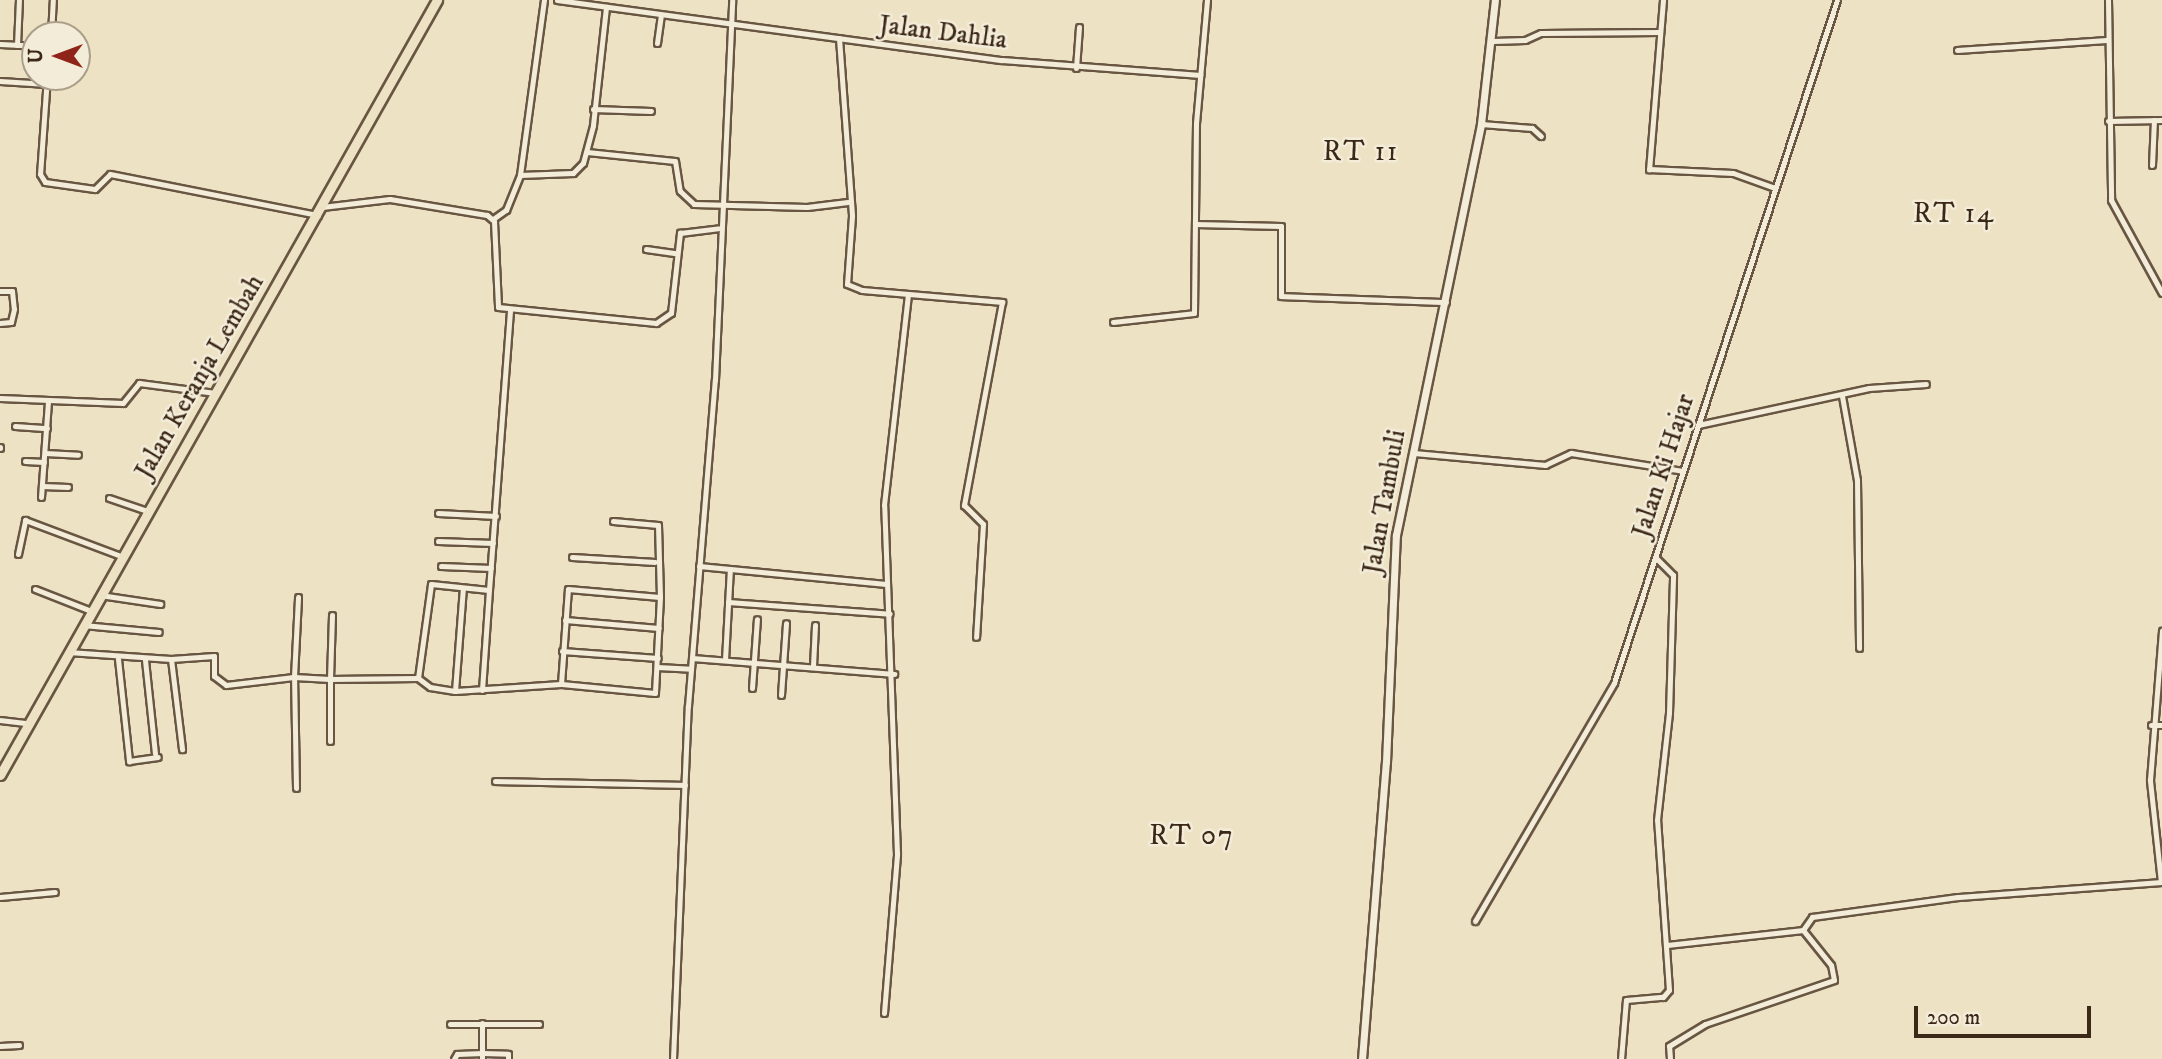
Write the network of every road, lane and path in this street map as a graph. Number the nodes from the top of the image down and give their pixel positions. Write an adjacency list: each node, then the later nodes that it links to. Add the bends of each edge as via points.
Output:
1 (19, 0): 23 (street)
2 (53, 0): 14 (street)
3 (437, 0): 44 (main road, Jalan Keranja Lembah)
4 (544, 0): 40 (street)
5 (557, 0): 12 (street, Jalan Dahlia)
6 (732, 0): 15 (street)
7 (1208, 0): 27 (street)
8 (1495, 0): 20 (street, Jalan Tambuli)
9 (1663, 0): 17 (street)
10 (1837, 0): 41 (street, Jalan Ki Hajar)
11 (2108, 0): 19 (street)
12 (606, 7): 13 (street, Jalan Dahlia); 31 (street)
13 (661, 15): 15 (street, Jalan Dahlia); 21 (street)
14 (52, 21)
15 (729, 24): 18 (street, Jalan Dahlia); 42 (street)
16 (1079, 27): 26 (street)
17 (1660, 32): 20 (street, via 1541,33 1525,40); 41 (street, via 1649,169 1732,173)
18 (839, 38): 26 (street, Jalan Dahlia); 43 (street)
19 (2107, 40): 25 (street); 35 (street)
20 (1493, 41): 36 (street, Jalan Tambuli)
21 (657, 43)
22 (0, 44): 23 (street)
23 (17, 45): 24 (street)
24 (21, 45)
25 (1957, 50)
26 (1076, 68): 27 (street, Jalan Dahlia)
27 (1200, 75): 46 (street)
28 (0, 81): 29 (street)
29 (21, 81)
30 (46, 91): 44 (street, via 40,174 45,182 95,189 110,174)
31 (593, 108): 32 (street); 38 (street)
32 (651, 111)
33 (2154, 120): 34 (street); 35 (street); 39 (street)
34 (2162, 120)
35 (2108, 121): 52 (street, via 2112,206)
36 (1481, 124): 37 (street, via 1532,128); 53 (street, Jalan Tambuli)
37 (1541, 136)
38 (587, 152): 40 (street, via 573,173); 42 (street, via 674,161 680,191 688,202)
39 (2152, 165)
40 (520, 175): 45 (street, via 506,210)
41 (1774, 188): 62 (street, Jalan Ki Hajar)
42 (720, 202): 43 (street, via 807,207); 47 (street)
43 (848, 202): 51 (street, via 852,216 847,284)
44 (320, 211): 45 (street, via 390,199); 58 (main road, Jalan Keranja Lembah)
45 (493, 219): 54 (street, via 495,300)
46 (1195, 224): 53 (street, via 1281,226 1281,296); 56 (street, via 1194,313)
47 (718, 228): 49 (street, via 681,231); 87 (street, via 715,380)
48 (646, 248): 49 (street)
49 (676, 253): 54 (street, via 671,313 663,323)
50 (0, 291): 55 (street, via 12,291 14,309 11,322)
51 (908, 293): 90 (street, via 884,505); 110 (street, via 1002,302 964,505 984,524)
52 (2162, 293)
53 (1447, 302): 66 (street, Jalan Tambuli)
54 (510, 310): 77 (street)
55 (0, 323)
56 (1112, 323)
57 (1926, 384): 59 (street)
58 (215, 393): 61 (street, via 139,383 123,403); 75 (main road, Jalan Keranja Lembah)
59 (1842, 396): 62 (street); 111 (street, via 1857,480)
60 (0, 398): 61 (street)
61 (48, 401): 64 (street)
62 (1698, 425): 70 (street, Jalan Ki Hajar)
63 (15, 426): 64 (street)
64 (47, 428): 65 (street)
65 (45, 453): 67 (street); 69 (street)
66 (1414, 453): 70 (street, via 1538,465 1577,453); 161 (street, Jalan Tambuli, via 1392,566 1385,775)
67 (78, 455)
68 (25, 461): 69 (street)
69 (44, 462): 71 (street)
70 (1683, 471): 84 (street, Jalan Ki Hajar)
71 (42, 486): 72 (street); 73 (street)
72 (68, 487)
73 (41, 497)
74 (109, 498): 75 (street)
75 (147, 511): 82 (main road, Jalan Keranja Lembah)
76 (438, 513): 77 (street)
77 (496, 516): 80 (street)
78 (613, 521): 85 (street, via 658,525)
79 (439, 541): 80 (street)
80 (494, 543): 88 (street)
81 (18, 554): 82 (street, via 25,520 49,524)
82 (121, 556): 94 (main road, Jalan Keranja Lembah)
83 (572, 557): 85 (street)
84 (1655, 557): 148 (street, Jalan Ki Hajar, via 1603,706); 150 (street, via 1673,575 1669,713 1657,820)
85 (655, 562): 96 (street)
86 (441, 566): 88 (street)
87 (699, 566): 89 (street); 114 (street)
88 (491, 568): 93 (street)
89 (730, 569): 90 (street); 97 (street)
90 (886, 584): 100 (street)
91 (463, 588): 93 (street); 127 (street, via 431,584); 132 (street)
92 (35, 589): 99 (street)
93 (489, 590): 131 (street)
94 (100, 595): 98 (street); 99 (main road, Jalan Keranja Lembah)
95 (298, 597): 126 (street)
96 (660, 597): 103 (street, via 568,589); 107 (street)
97 (728, 602): 100 (street); 119 (street)
98 (160, 604)
99 (91, 611): 105 (main road, Jalan Keranja Lembah)
100 (890, 614): 125 (street)
101 (332, 615): 128 (street)
102 (757, 619): 120 (street)
103 (565, 620): 107 (street); 112 (street)
104 (786, 623): 121 (street)
105 (83, 625): 109 (street); 113 (main road, Jalan Keranja Lembah)
106 (815, 625): 122 (street)
107 (659, 628): 117 (street)
108 (2162, 630): 136 (street)
109 (159, 632)
110 (976, 637)
111 (1859, 648)
112 (562, 651): 117 (street); 129 (street)
113 (68, 652): 115 (street); 135 (main road, Jalan Keranja Lembah)
114 (692, 658): 119 (street); 124 (street)
115 (118, 659): 118 (street); 118 (street, via 129,761 156,755)
116 (171, 659): 118 (street); 126 (street, via 214,656 214,676 226,685); 139 (street)
117 (658, 659): 123 (street)
118 (145, 660)
119 (725, 660): 120 (street)
120 (754, 662): 121 (street); 130 (street)
121 (783, 664): 122 (street); 133 (street)
122 (813, 666): 125 (street)
123 (657, 667): 124 (street); 129 (street, via 655,693)
124 (691, 669): 143 (street)
125 (894, 674): 151 (street, via 897,854)
126 (294, 677): 128 (street); 144 (street)
127 (418, 678): 128 (street); 132 (street, via 430,687)
128 (330, 679): 138 (street)
129 (561, 684): 131 (street, via 514,682)
130 (752, 688)
131 (482, 690): 132 (street)
132 (455, 691)
133 (781, 695)
134 (0, 720): 135 (street)
135 (25, 723): 140 (main road, Jalan Keranja Lembah)
136 (2151, 724): 137 (street); 145 (street, via 2150,780)
137 (2162, 724)
138 (330, 741)
139 (182, 749)
140 (3, 763): 141 (main road, Jalan Keranja Lembah)
141 (0, 775)
142 (495, 781): 143 (street)
143 (685, 785): 160 (street)
144 (296, 788)
145 (2161, 882): 149 (street, via 1947,898 1812,917)
146 (55, 892): 147 (street)
147 (0, 897)
148 (1475, 920)
149 (1803, 930): 150 (street); 163 (street, via 1827,959 1833,980 1705,1024 1670,1046)
150 (1667, 945): 162 (street, via 1668,995 1626,1000)
151 (884, 1013)
152 (482, 1023): 153 (street); 154 (street); 157 (street)
153 (450, 1024)
154 (539, 1024)
155 (19, 1045): 156 (street)
156 (0, 1046)
157 (483, 1056): 158 (street); 159 (street, via 508,1054)
158 (454, 1059)
159 (508, 1059)
160 (673, 1059)
161 (1362, 1059)
162 (1621, 1059)
163 (1670, 1059)

